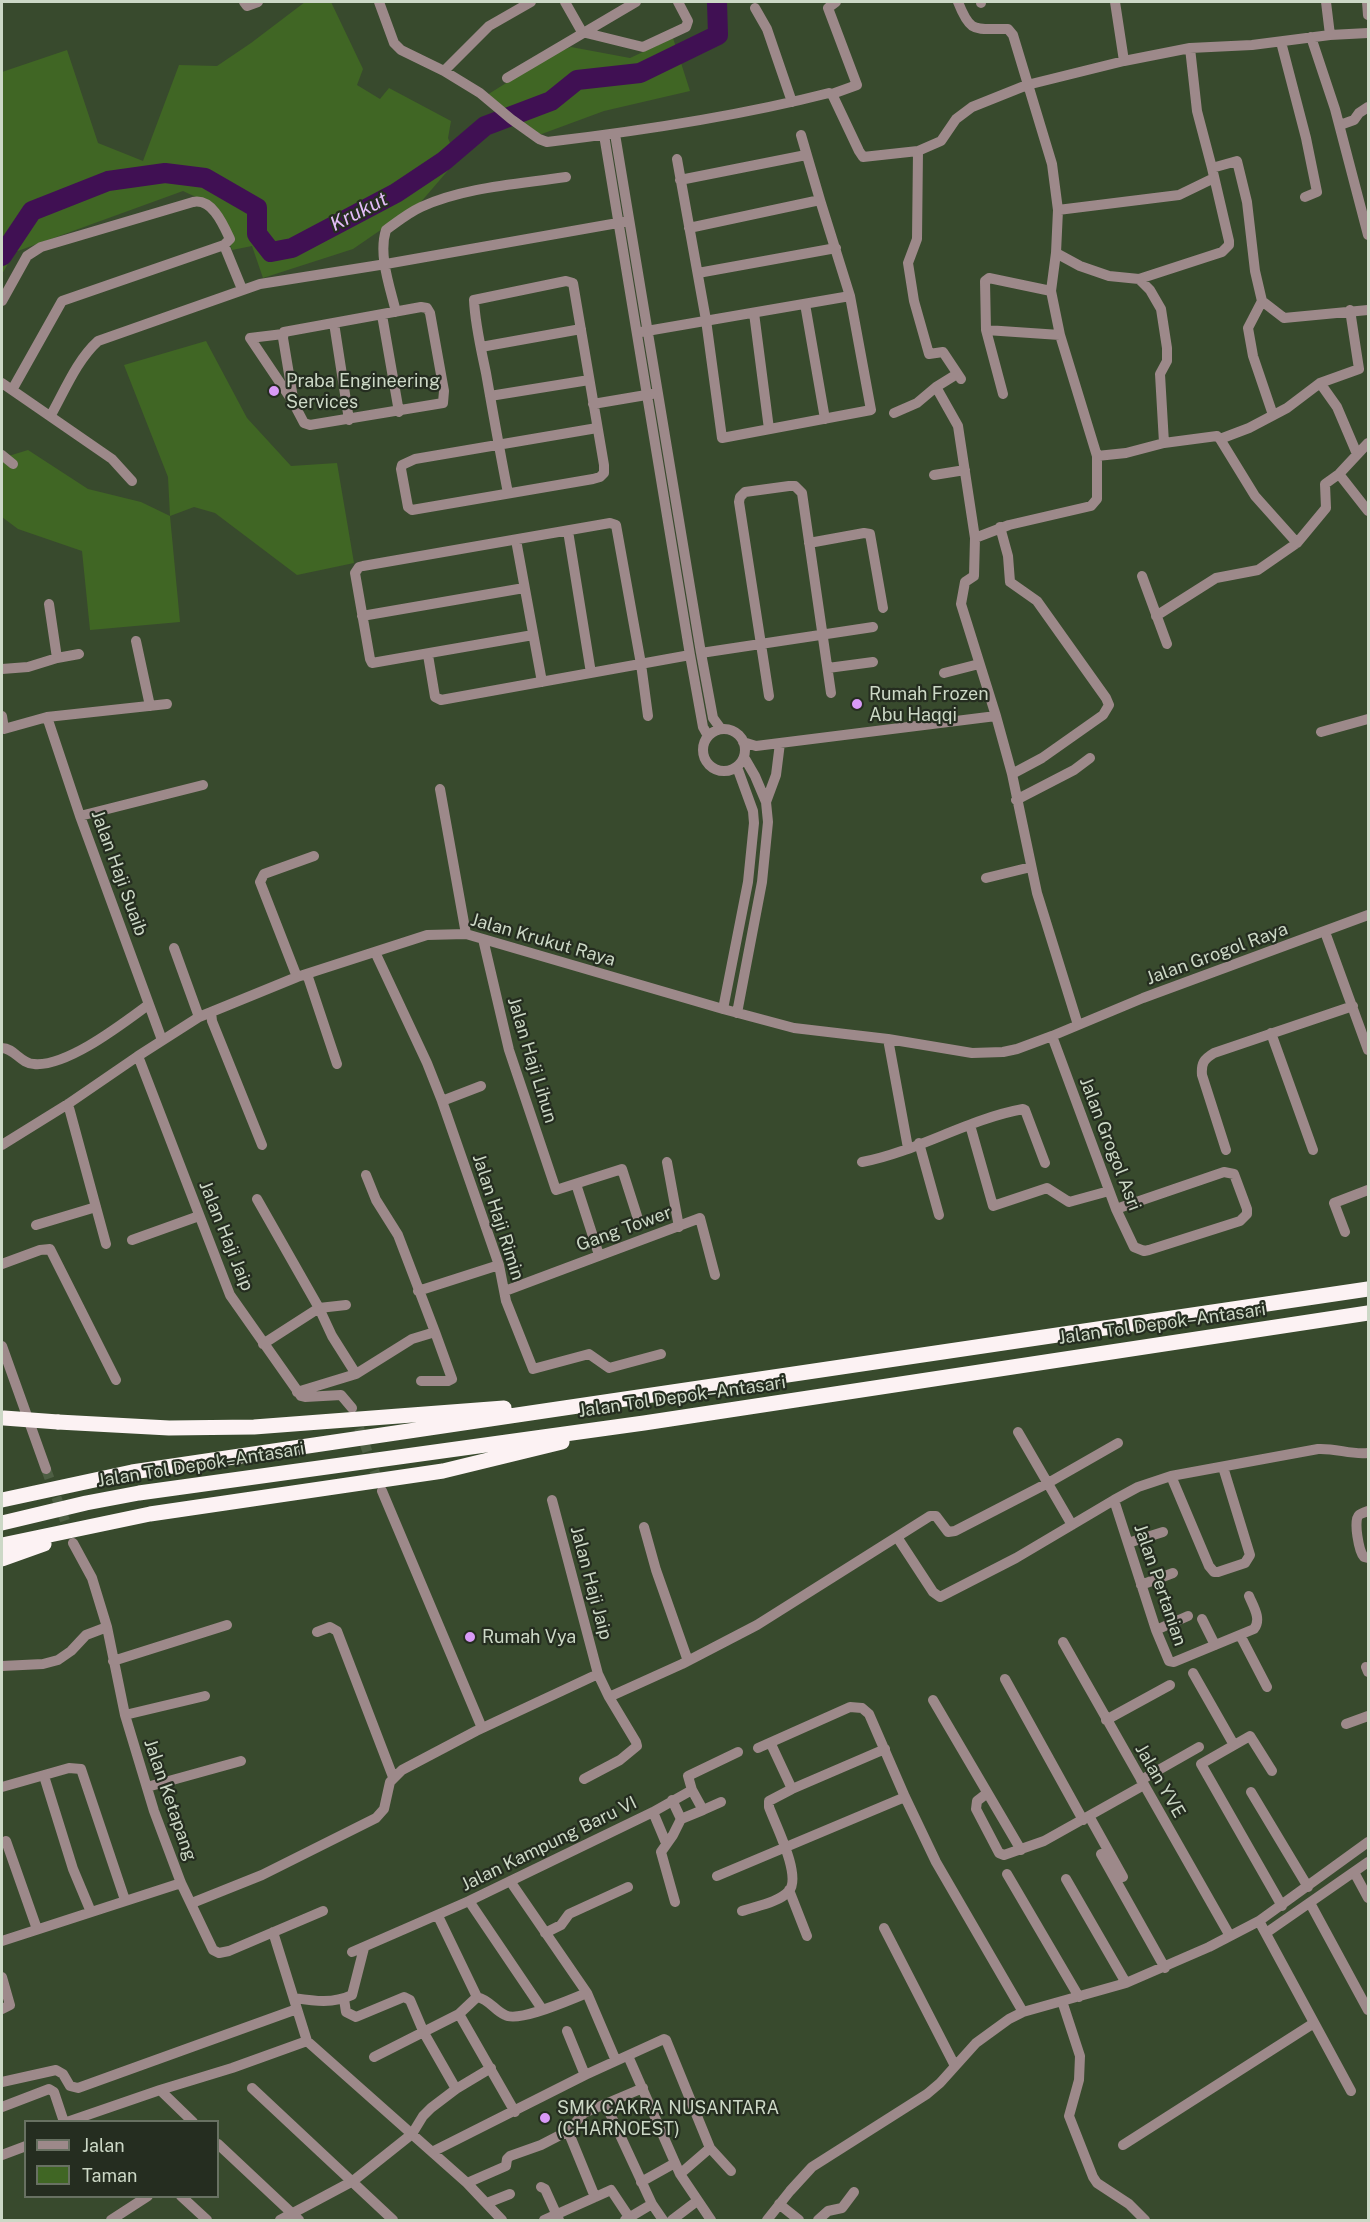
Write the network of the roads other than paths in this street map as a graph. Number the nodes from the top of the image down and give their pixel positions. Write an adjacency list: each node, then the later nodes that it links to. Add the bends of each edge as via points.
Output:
1 (244, 2): 2 (street, via 247,6)
2 (258, 2)
3 (380, 2): 22 (street, via 394,43)
4 (531, 2): 22 (street, via 489,26)
5 (565, 2): 15 (street)
6 (636, 2): 15 (street)
7 (678, 2): 15 (street, via 688,21 686,27 643,47)
8 (836, 2): 25 (street, via 828,8 857,86)
9 (958, 2): 24 (street, via 966,22 974,28 1008,29 1013,35)
10 (1115, 2): 21 (street)
11 (1326, 2): 17 (street)
12 (1366, 2): 14 (street)
13 (755, 8): 26 (street, via 767,29)
14 (1368, 15)
15 (582, 32): 23 (street)
16 (1368, 33): 17 (street)
17 (1330, 35): 18 (street)
18 (1311, 37): 19 (street); 28 (street)
19 (1281, 42): 20 (street); 37 (street, via 1317,192)
20 (1190, 48): 21 (street); 34 (street, via 1197,111)
21 (1124, 61): 24 (street)
22 (444, 71): 29 (street, via 480,93 539,139 547,142)
23 (507, 78)
24 (1027, 85): 31 (street, via 972,107 956,119 941,141); 39 (street, via 1052,164)
25 (832, 94): 26 (street); 31 (street, via 863,157)
26 (792, 102): 29 (street)
27 (1368, 107): 28 (street, via 1354,120)
28 (1340, 125): 42 (street)
29 (610, 135): 40 (street)
30 (801, 135): 32 (street)
31 (918, 151): 71 (street, via 917,239 908,263 914,301 929,354 943,352 959,376)
32 (806, 155): 36 (street); 38 (street)
33 (676, 159): 36 (street)
34 (1213, 173): 39 (street, via 1179,195); 48 (street, via 1229,241 1226,249); 53 (street, via 1237,161)
35 (566, 177): 46 (street, via 454,195 420,207 386,230)
36 (680, 180): 41 (street)
37 (1305, 197)
38 (820, 200): 41 (street); 44 (street)
39 (1058, 210): 45 (street)
40 (623, 222): 46 (street); 64 (street)
41 (689, 228): 47 (street)
42 (1368, 235)
43 (224, 245): 49 (street); 52 (street, via 230,239 222,220 207,204 193,202 41,247 27,256); 72 (street, via 62,301)
44 (837, 248): 47 (street); 51 (street)
45 (1056, 253): 48 (street, via 1099,273); 50 (street)
46 (386, 264): 49 (street); 57 (street)
47 (698, 273): 60 (street)
48 (1139, 279): 87 (street, via 1161,309 1167,348 1167,361 1160,374)
49 (242, 289): 80 (street, via 98,341)
50 (1052, 291): 63 (street, via 986,279); 66 (street)
51 (850, 296): 54 (street); 82 (street, via 872,409)
52 (2, 301)
53 (1262, 301): 55 (street, via 1284,318); 81 (street, via 1248,327 1253,356)
54 (805, 304): 58 (street); 82 (street)
55 (1350, 310): 56 (street); 70 (street, via 1359,369)
56 (1368, 310)
57 (396, 312): 59 (street); 78 (street, via 421,307 430,313 444,398 440,405)
58 (754, 313): 60 (street); 85 (street)
59 (382, 315): 61 (street); 78 (street)
60 (706, 320): 64 (street); 85 (street, via 722,438)
61 (334, 323): 65 (street); 83 (street)
62 (581, 330): 67 (street); 67 (street, via 573,283 567,281 474,300); 68 (street)
63 (986, 330): 66 (street); 74 (street)
64 (642, 332): 73 (street)
65 (283, 334): 76 (street); 76 (street, via 250,338)
66 (1060, 335): 92 (street)
67 (481, 346): 75 (street)
68 (589, 380): 75 (street); 77 (street)
69 (2, 383): 72 (street)
70 (1320, 383): 81 (street); 90 (street, via 1337,407)
71 (936, 387): 79 (street, via 917,403); 94 (street, via 958,426)
72 (12, 390): 80 (street)
73 (653, 394): 77 (street); 119 (street)
74 (1003, 394)
75 (490, 396): 89 (street)
76 (294, 404): 83 (street, via 306,425)
77 (593, 404): 84 (street)
78 (399, 412): 83 (street)
79 (894, 413)
80 (51, 415): 97 (street, via 112,459)
81 (1273, 415): 86 (street)
82 (825, 419): 85 (street)
83 (349, 420)
84 (597, 428): 89 (street); 98 (street, via 605,471 600,477)
85 (769, 429)
86 (1220, 439): 87 (street, via 1217,436); 105 (street, via 1255,496)
87 (1164, 443): 92 (street)
88 (1368, 443): 90 (street)
89 (499, 445): 98 (street); 98 (street, via 404,463 401,468 408,507 412,510)
90 (1358, 454): 95 (street)
91 (2, 455): 93 (street)
92 (1096, 456): 100 (street, via 1097,499 1091,506)
93 (13, 464)
94 (965, 470): 96 (street); 102 (street)
95 (1339, 474): 99 (street); 105 (street, via 1324,484 1326,508)
96 (934, 476)
97 (132, 481)
98 (508, 493)
99 (1368, 511)
100 (1000, 527): 102 (street); 147 (street, via 1010,582 1043,608 1109,705 1103,715)
101 (568, 531): 103 (street); 123 (street, via 616,525); 127 (street)
102 (975, 538): 124 (street, via 974,576 965,582 961,604)
103 (516, 540): 107 (street); 110 (street, via 359,567 354,577)
104 (809, 543): 109 (street, via 870,534); 114 (street); 116 (street, via 802,493 795,486 746,492 740,497)
105 (1297, 543): 111 (street, via 1258,570 1216,578)
106 (1142, 576): 111 (street)
107 (524, 588): 110 (street); 113 (street)
108 (49, 604): 121 (street)
109 (882, 608)
110 (362, 616): 120 (street, via 372,663)
111 (1156, 616): 117 (street)
112 (873, 627): 114 (street)
113 (533, 635): 120 (street); 129 (street)
114 (823, 635): 116 (street); 125 (street)
115 (136, 641): 133 (street)
116 (761, 644): 119 (street); 131 (street)
117 (1167, 644)
118 (79, 654): 121 (street)
119 (695, 654): 123 (street); 139 (street, via 713,718); 142 (street, via 703,727)
120 (428, 655): 129 (street, via 435,697 441,700)
121 (57, 658): 126 (street, via 28,668)
122 (873, 662): 125 (street)
123 (641, 664): 127 (street); 134 (street)
124 (980, 664): 128 (street); 135 (street)
125 (828, 668): 130 (street)
126 (2, 669)
127 (591, 673): 129 (street)
128 (944, 673)
129 (542, 682)
130 (831, 693)
131 (769, 696)
132 (167, 704): 133 (street)
133 (150, 706): 137 (street)
134 (648, 716)
135 (996, 716): 143 (street); 147 (street)
136 (2, 717): 141 (street)
137 (47, 717): 141 (street); 153 (street, Jalan Haji Suaib)
138 (1368, 718): 140 (street)
139 (721, 729): 142 (street); 144 (street, via 737,733)
140 (1321, 732)
141 (3, 734)
142 (708, 736): 146 (street, via 703,754 708,765 719,771)
143 (780, 743): 144 (street); 151 (street)
144 (744, 750): 146 (street); 151 (street)
145 (1090, 758): 150 (street)
146 (737, 767): 152 (street)
147 (1011, 774): 150 (street)
148 (203, 785): 153 (street)
149 (441, 789): 159 (street)
150 (1016, 800): 155 (street)
151 (767, 806): 152 (street); 168 (street, via 762,882)
152 (753, 811): 166 (street, via 748,882)
153 (80, 816): 165 (street, Jalan Haji Suaib)
154 (314, 856): 163 (street, via 264,873 260,882)
155 (1030, 867): 156 (street); 170 (street)
156 (986, 878)
157 (1368, 915): 158 (street, Jalan Grogol Raya)
158 (1325, 932): 164 (street); 170 (street, Jalan Grogol Raya)
159 (466, 934): 160 (street, Jalan Krukut Raya); 162 (street, Jalan Krukut Raya, via 427,935)
160 (483, 939): 166 (street, Jalan Krukut Raya); 193 (street, Jalan Haji Lihun, via 509,1050 556,1190)
161 (174, 948): 169 (street)
162 (375, 952): 163 (street, Jalan Krukut Raya); 180 (street, Jalan Haji Rimin)
163 (302, 975): 167 (street, Jalan Krukut Raya); 178 (street)
164 (1353, 1006): 171 (street); 176 (street)
165 (150, 1009): 174 (street, Jalan Haji Suaib); 175 (street, via 53,1062 28,1064)
166 (723, 1010): 168 (street, Jalan Krukut Raya)
167 (211, 1012): 169 (street, Jalan Krukut Raya); 185 (street)
168 (737, 1013): 173 (street, Jalan Krukut Raya, via 795,1028)
169 (199, 1017): 174 (street, Jalan Krukut Raya)
170 (1078, 1025): 172 (street, Jalan Krukut Raya)
171 (1271, 1033): 187 (street, via 1214,1053 1202,1065); 188 (street)
172 (1052, 1036): 173 (street, Jalan Krukut Raya, via 1010,1050 972,1053); 195 (street, Jalan Grogol Asri)
173 (888, 1039): 186 (street)
174 (162, 1040): 177 (street, Jalan Krukut Raya)
175 (2, 1048)
176 (1368, 1050)
177 (138, 1056): 181 (street, Jalan Krukut Raya); 200 (street, Jalan Haji Jaip)
178 (338, 1064)
179 (481, 1086): 180 (street)
180 (442, 1101): 209 (street, Jalan Haji Rimin)
181 (68, 1104): 184 (street, Jalan Krukut Raya); 197 (street)
182 (970, 1125): 183 (street); 191 (street, via 1025,1110); 195 (street, via 993,1206 1046,1188 1069,1202)
183 (920, 1143): 186 (street); 199 (street)
184 (2, 1145)
185 (262, 1145)
186 (908, 1148): 190 (street)
187 (1226, 1150)
188 (1313, 1150)
189 (667, 1162): 203 (street)
190 (862, 1162)
191 (1045, 1163)
192 (366, 1174): 212 (street, via 376,1200 398,1236)
193 (576, 1184): 201 (street, via 622,1169); 207 (street)
194 (1368, 1190): 204 (street, via 1334,1203)
195 (1109, 1191): 198 (street, Jalan Grogol Asri)
196 (257, 1199): 215 (street)
197 (96, 1207): 202 (street); 206 (street)
198 (1116, 1209): 198 (street, Jalan Grogol Asri, via 1134,1247 1144,1251 1245,1218 1247,1209 1234,1174 1224,1172)
199 (939, 1215)
200 (199, 1216): 205 (street); 218 (street, Jalan Haji Jaip, via 230,1295)
201 (638, 1219)
202 (36, 1224)
203 (679, 1227): 207 (street, Gang Tower); 210 (street, Gang Tower, via 700,1218)
204 (1345, 1232)
205 (132, 1240)
206 (106, 1244)
207 (599, 1255): 213 (street, Gang Tower)
208 (2, 1264): 222 (street, via 50,1249)
209 (499, 1265): 212 (street); 213 (street, Jalan Haji Rimin)
210 (715, 1275)
211 (1368, 1289): 225 (highway, Jalan Tol Depok–Antasari)
212 (418, 1291): 217 (street)
213 (505, 1291): 220 (street, Jalan Haji Rimin, via 534,1369 589,1354 609,1368)
214 (346, 1305): 215 (street)
215 (319, 1308): 218 (street); 221 (street)
216 (1368, 1313): 228 (highway, Jalan Tol Depok–Antasari)
217 (435, 1332): 221 (street, via 412,1339); 223 (street, via 452,1379)
218 (263, 1344): 224 (street, Jalan Haji Jaip)
219 (2, 1346): 233 (street)
220 (661, 1354)
221 (356, 1374): 224 (street)
222 (116, 1380)
223 (422, 1381)
224 (297, 1392): 226 (street, via 303,1397 341,1395)
225 (625, 1400): 227 (highway, bridge, via 254,1426 169,1428); 237 (highway, Jalan Tol Depok–Antasari, via 132,1472)
226 (352, 1408)
227 (3, 1418)
228 (644, 1423): 241 (highway, via 443,1471); 242 (highway, Jalan Tol Depok–Antasari, via 139,1493)
229 (1018, 1432): 235 (street)
230 (1118, 1443): 235 (street)
231 (1368, 1453): 232 (street, via 1318,1449)
232 (1223, 1467): 234 (street); 234 (street, via 1250,1555 1245,1563 1218,1572 1209,1566)
233 (46, 1469)
234 (1171, 1476): 239 (street)
235 (1048, 1483): 243 (street); 246 (street, via 952,1532 932,1515)
236 (382, 1491): 279 (street)
237 (2, 1500)
238 (552, 1500): 268 (street, Jalan Haji Jaip)
239 (1114, 1500): 243 (street); 248 (street, Jalan Pertanian)
240 (1368, 1511): 250 (street, via 1357,1519 1359,1550)
241 (106, 1522): 249 (highway); 251 (highway)
242 (2, 1523)
243 (1072, 1525): 246 (street, via 940,1597)
244 (644, 1527): 264 (street)
245 (1163, 1532): 248 (street)
246 (897, 1537): 264 (street, via 758,1625)
247 (73, 1543): 258 (street, Jalan Ketapang, via 92,1578)
248 (1128, 1544): 253 (street, Jalan Pertanian)
249 (2, 1545)
250 (1368, 1558)
251 (2, 1559)
252 (1173, 1573): 253 (street)
253 (1141, 1585): 259 (street, Jalan Pertanian)
254 (1249, 1596): 261 (street, Jalan Pertanian, via 1258,1617 1257,1625)
255 (1188, 1616): 259 (street)
256 (1202, 1619): 263 (street)
257 (227, 1625): 265 (street)
258 (107, 1627): 265 (street, Jalan Ketapang); 266 (street, via 86,1635 58,1660)
259 (1156, 1630): 263 (street, Jalan Pertanian, via 1171,1662)
260 (317, 1632): 289 (street, via 330,1627 337,1631)
261 (1240, 1635): 263 (street, Jalan Pertanian); 271 (street)
262 (1063, 1642): 277 (street, Jalan YVE)
263 (1215, 1645)
264 (688, 1660): 273 (street)
265 (113, 1661): 275 (street, Jalan Ketapang)
266 (2, 1666)
267 (1193, 1673): 281 (street)
268 (598, 1674): 273 (street, Jalan Haji Jaip); 279 (street)
269 (1005, 1679): 303 (street)
270 (1170, 1685): 277 (street)
271 (1267, 1688)
272 (205, 1696): 275 (street)
273 (609, 1697): 290 (street, Jalan Haji Jaip, via 637,1746)
274 (933, 1701): 297 (street)
275 (125, 1715): 293 (street, Jalan Ketapang)
276 (1368, 1716): 278 (street)
277 (1106, 1720): 291 (street, Jalan YVE)
278 (1346, 1724)
279 (482, 1728): 289 (street)
280 (771, 1743): 283 (street); 284 (street, via 857,1707 870,1714); 294 (street)
281 (1234, 1745): 287 (street, via 1250,1736); 328 (street, via 1201,1764)
282 (1198, 1747): 291 (street)
283 (758, 1748)
284 (885, 1749): 294 (street); 298 (street)
285 (738, 1752): 295 (street, via 688,1776)
286 (241, 1761): 293 (street)
287 (1272, 1771)
288 (44, 1776): 292 (street); 323 (street, via 69,1768 81,1769); 331 (street)
289 (393, 1777): 326 (street, via 384,1809 376,1818 262,1875)
290 (584, 1779)
291 (1143, 1783): 303 (street); 340 (street, Jalan YVE)
292 (2, 1787)
293 (147, 1787): 318 (street, Jalan Ketapang)
294 (792, 1789): 308 (street, via 769,1801 768,1807)
295 (692, 1791): 299 (street, Jalan Kampung Baru VI); 301 (street)
296 (1251, 1792): 320 (street)
297 (986, 1794): 309 (street); 309 (street, via 977,1801 976,1809 999,1853 1008,1855)
298 (905, 1797): 308 (street); 356 (street, via 936,1862)
299 (672, 1800): 302 (street, Jalan Kampung Baru VI); 304 (street)
300 (721, 1802): 301 (street)
301 (703, 1810): 304 (street)
302 (653, 1812): 307 (street); 317 (street, Jalan Kampung Baru VI)
303 (1086, 1818): 309 (street); 315 (street)
304 (681, 1819): 307 (street)
305 (6, 1840): 335 (street)
306 (1368, 1842): 320 (street)
307 (666, 1843): 325 (street, via 661,1857)
308 (785, 1847): 314 (street); 321 (street, via 793,1874)
309 (1020, 1850)
310 (1101, 1854): 344 (street)
311 (1368, 1862): 312 (street)
312 (1354, 1872): 322 (street); 327 (street)
313 (1007, 1874): 349 (street)
314 (717, 1876)
315 (1123, 1877)
316 (1066, 1879): 346 (street)
317 (510, 1881): 324 (street, Jalan Kampung Baru VI); 337 (street)
318 (181, 1882): 323 (street); 326 (street, Jalan Ketapang)
319 (627, 1887): 337 (street, via 569,1914 561,1925)
320 (1308, 1887): 328 (street)
321 (789, 1890): 330 (street); 339 (street)
322 (1368, 1898)
323 (125, 1900): 331 (street)
324 (469, 1901): 332 (street, Jalan Kampung Baru VI); 354 (street)
325 (675, 1902)
326 (192, 1903): 336 (street, Jalan Ketapang, via 216,1952 229,1951)
327 (1310, 1903): 338 (street); 355 (street)
328 (1282, 1906): 333 (street)
329 (323, 1911): 336 (street, Jalan Ketapang)
330 (742, 1911)
331 (91, 1912): 335 (street)
332 (438, 1916): 342 (street, Jalan Kampung Baru VI); 348 (street)
333 (1259, 1921): 338 (street); 340 (street)
334 (884, 1928): 365 (street)
335 (37, 1929): 341 (street)
336 (273, 1932): 352 (street)
337 (545, 1933): 347 (street)
338 (1266, 1933): 358 (street)
339 (807, 1936)
340 (1230, 1936): 344 (street)
341 (2, 1941)
342 (364, 1948): 343 (street, Jalan Kampung Baru VI); 350 (street, via 352,1995)
343 (352, 1953)
344 (1165, 1968): 346 (street)
345 (2, 1977): 353 (street, via 10,2005)
346 (1126, 1983): 349 (street)
347 (587, 1993): 354 (street); 364 (street)
348 (477, 1997): 354 (street, via 511,2018); 357 (street)
349 (1079, 1997): 351 (street)
350 (344, 1999): 352 (street); 360 (street, via 346,2012 356,2017 404,1998 410,2000)
351 (1062, 2001): 356 (street); 421 (street, via 1080,2056 1079,2080 1069,2116 1071,2126 1097,2183)
352 (295, 2004): 361 (street); 368 (street, via 78,2088 70,2086 56,2070)
353 (2, 2009)
354 (542, 2009)
355 (1368, 2010)
356 (1023, 2012): 365 (street, via 994,2028)
357 (459, 2014): 360 (street); 366 (street)
358 (1314, 2023): 373 (street); 385 (street)
359 (567, 2031): 367 (street)
360 (424, 2033): 363 (street); 371 (street)
361 (308, 2041): 372 (street); 383 (street)
362 (628, 2056): 364 (street); 370 (street); 387 (street, via 660,2039 666,2040)
363 (374, 2057)
364 (616, 2061): 367 (street)
365 (955, 2066): 405 (street, via 927,2094 812,2167)
366 (491, 2068): 371 (street); 376 (street)
367 (585, 2075): 376 (street)
368 (2, 2082)
369 (252, 2088): 394 (street)
370 (644, 2088): 374 (street); 390 (street)
371 (456, 2089): 383 (street, via 423,2116)
372 (160, 2090): 377 (street); 381 (street)
373 (1351, 2091)
374 (606, 2105): 382 (street, via 584,2113); 395 (street)
375 (2, 2107): 378 (street, via 49,2089 54,2092)
376 (515, 2112): 388 (street)
377 (90, 2114): 379 (street); 380 (street)
378 (65, 2120)
379 (69, 2120)
380 (99, 2120)
381 (192, 2120)
382 (568, 2131): 393 (street, via 510,2156 506,2166); 399 (street)
383 (412, 2134): 388 (street); 394 (street)
384 (219, 2145): 406 (street)
385 (1123, 2145)
386 (24, 2147): 389 (street)
387 (710, 2148): 391 (street); 392 (street)
388 (432, 2152): 393 (street)
389 (2, 2155)
390 (675, 2163): 392 (street); 395 (street)
391 (731, 2171)
392 (680, 2174): 402 (street)
393 (473, 2180): 403 (street)
394 (353, 2181): 406 (street); 412 (street)
395 (641, 2182): 404 (street)
396 (541, 2187): 407 (street)
397 (854, 2192): 420 (street, via 842,2208 828,2211)
398 (510, 2194): 403 (street)
399 (595, 2196): 407 (street); 408 (street, via 611,2190)
400 (145, 2198): 409 (street)
401 (183, 2198): 410 (street)
402 (697, 2200): 416 (street); 417 (street)
403 (487, 2203): 413 (street)
404 (652, 2204): 408 (street); 415 (street)
405 (779, 2204): 418 (street); 419 (street)
406 (296, 2217): 411 (street)
407 (557, 2218): 414 (street)
408 (627, 2219)
409 (111, 2220)
410 (207, 2220)
411 (280, 2220)
412 (393, 2220)
413 (502, 2220)
414 (544, 2220)
415 (663, 2220)
416 (672, 2220)
417 (711, 2220)
418 (767, 2220)
419 (800, 2220)
420 (818, 2220)
421 (1145, 2220)

